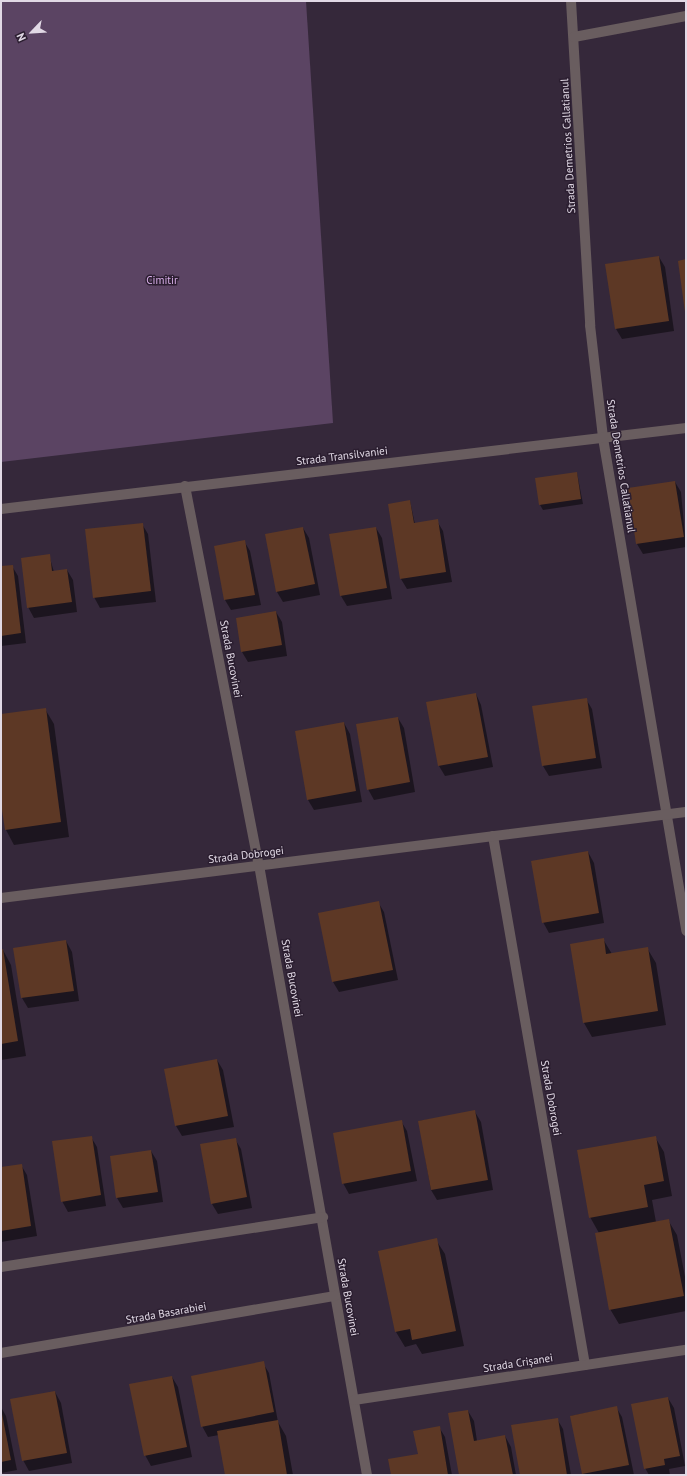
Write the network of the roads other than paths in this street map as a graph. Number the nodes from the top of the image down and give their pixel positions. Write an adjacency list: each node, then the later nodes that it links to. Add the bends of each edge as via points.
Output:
1 (572, 1): 3 (street, Strada Demetrios Callatianul)
2 (686, 16): 3 (street)
3 (574, 37): 5 (street, Strada Demetrios Callatianul, via 590,325)
4 (686, 428): 5 (street, Strada Transilvaniei)
5 (602, 438): 6 (street, Strada Transilvaniei); 9 (street, Strada Demetrios Callatianul)
6 (185, 486): 7 (street, Strada Transilvaniei); 11 (street, Strada Bucovinei)
7 (1, 509)
8 (686, 812): 9 (street, Strada Dobrogei)
9 (666, 815): 10 (street, Strada Dobrogei); 13 (street, Strada Demetrios Callatianul)
10 (493, 836): 11 (street, Strada Dobrogei); 19 (street, Strada Dobrogei)
11 (259, 865): 12 (street, Strada Dobrogei); 14 (street, Strada Bucovinei)
12 (1, 898)
13 (686, 931)
14 (323, 1217): 15 (street); 16 (street, Strada Bucovinei)
15 (1, 1267)
16 (335, 1296): 18 (street, Strada Basarabiei); 20 (street, Strada Bucovinei)
17 (686, 1350): 19 (street, Strada Crișanei)
18 (1, 1353)
19 (585, 1365): 20 (street, Strada Crișanei)
20 (354, 1400): 21 (street, Strada Bucovinei)
21 (367, 1475)

